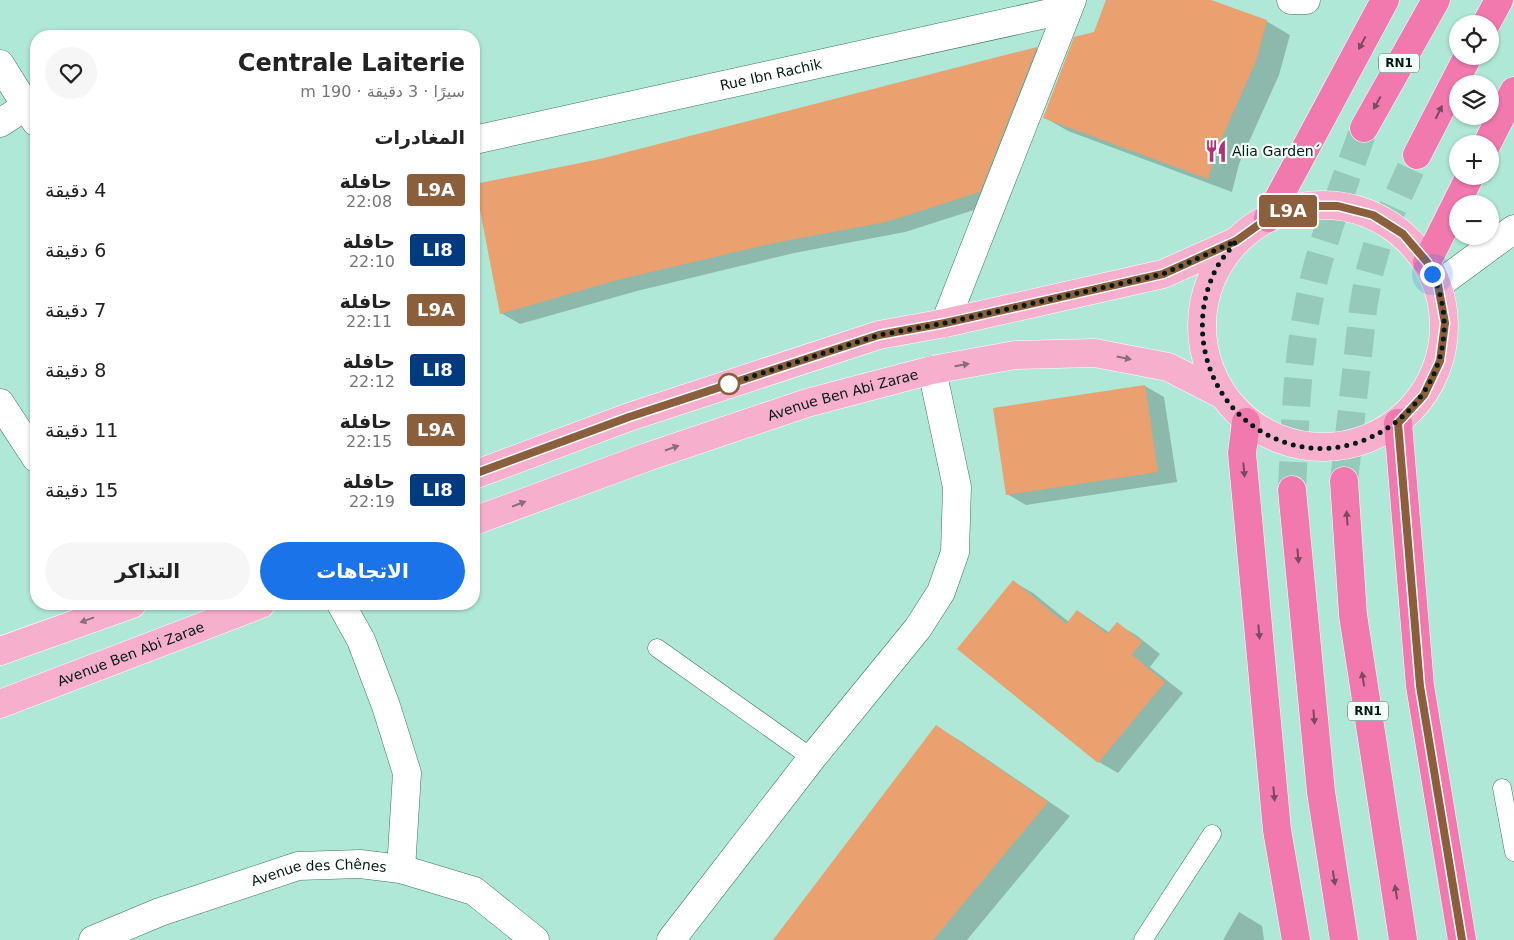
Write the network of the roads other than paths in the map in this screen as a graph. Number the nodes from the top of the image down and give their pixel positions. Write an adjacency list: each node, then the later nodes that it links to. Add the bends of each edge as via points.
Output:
1 (1291, 0): 2 (street)
2 (1306, 0)
3 (1385, 0): 19 (highway, one-way to 19)
4 (1436, 0): 14 (highway, RN1, one-way to 14)
5 (1500, 0): 7 (highway)
6 (1070, 5): 16 (street, Rue Ibn Rachik); 23 (street)
7 (1491, 15)
8 (0, 64): 11 (street)
9 (1463, 65): 17 (highway, one-way to 9)
10 (1514, 91): 15 (highway)
11 (30, 112)
12 (30, 114): 13 (street)
13 (0, 123)
14 (1364, 128)
15 (1492, 135)
16 (480, 139)
17 (1417, 155)
18 (1467, 185): 22 (highway)
19 (1268, 218): 21 (main road); 22 (main road, via 1303,206 1338,206 1373,215 1403,234)
20 (1514, 230): 22 (street)
21 (1236, 241): 23 (main road, via 1163,274); 25 (main road, via 1216,268 1204,299 1201,332 1206,364)
22 (1432, 274): 28 (main road, via 1445,323 1440,361 1424,395)
23 (945, 323): 30 (main road, via 879,335 629,417)
24 (932, 370): 25 (main road, Avenue Ben Abi Zarae, one-way to 25, via 1015,355 1095,353 1168,367); 33 (main road, Avenue Ben Abi Zarae, one-way to 24, via 807,403); 40 (street, via 957,486 954,552 941,592 918,628)
25 (1221, 394): 27 (main road)
26 (0, 403): 29 (street)
27 (1246, 422): 28 (main road, via 1281,441 1321,449 1362,442); 49 (highway, one-way to 49, via 1242,453 1277,830)
28 (1398, 423): 52 (highway, via 1420,686)
29 (30, 449)
30 (480, 472)
31 (1344, 481): 51 (highway, RN1, one-way to 31, via 1353,615)
32 (1292, 490): 50 (highway, one-way to 50, via 1321,792)
33 (480, 519)
34 (113, 610): 38 (main road, one-way to 38)
35 (245, 610): 39 (main road, Avenue Ben Abi Zarae)
36 (344, 610): 44 (street, via 364,648 407,773)
37 (657, 648): 40 (lane)
38 (0, 651)
39 (0, 704)
40 (812, 758): 47 (street)
41 (1502, 788): 43 (lane)
42 (1212, 834): 48 (lane)
43 (1514, 852)
44 (401, 869): 45 (street, Avenue des Chênes, via 360,864 298,866 160,912); 46 (street, Avenue des Chênes, via 474,891)
45 (94, 940)
46 (535, 940)
47 (671, 940)
48 (1143, 940)
49 (1296, 940)
50 (1344, 940)
51 (1403, 940)
52 (1462, 940)

